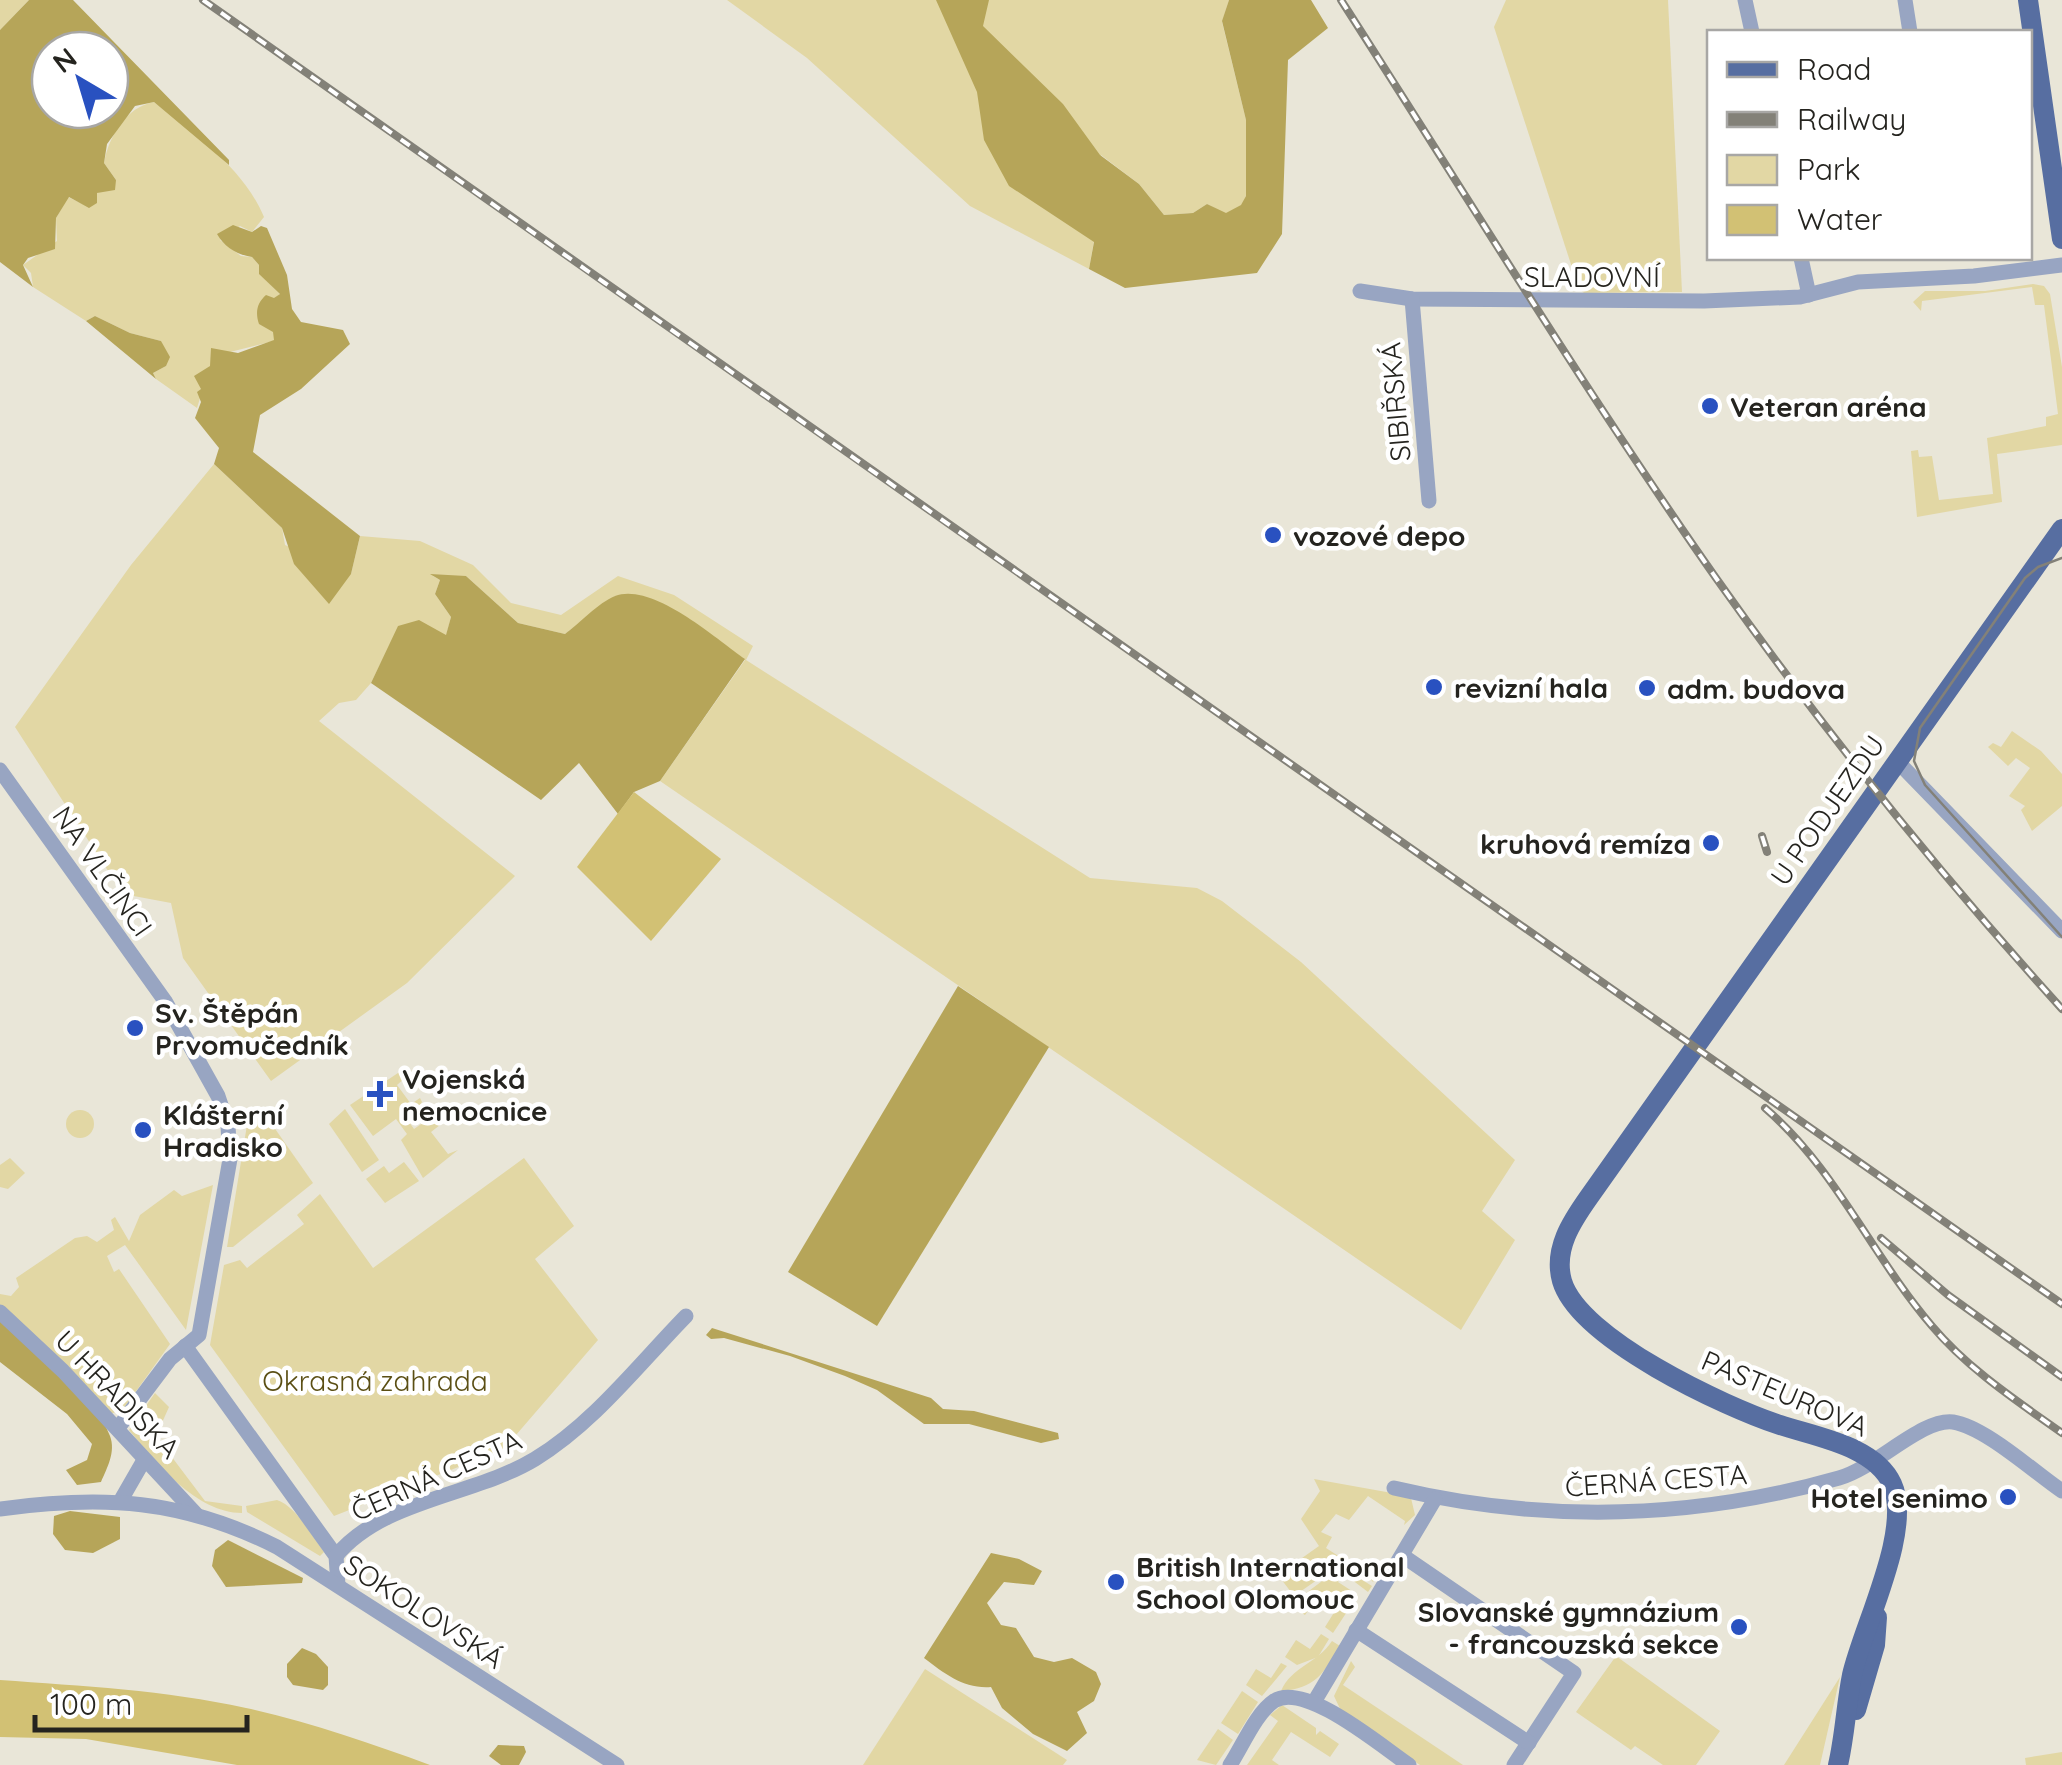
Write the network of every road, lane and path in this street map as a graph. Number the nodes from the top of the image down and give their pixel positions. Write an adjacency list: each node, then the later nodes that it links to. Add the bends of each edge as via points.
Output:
1 (1744, 0): 4 (street)
2 (1905, 0): 5 (street)
3 (2028, 0): 6 (main road)
4 (1752, 30)
5 (1910, 30)
6 (2062, 238)
7 (1801, 260): 12 (street)
8 (1954, 260): 10 (street)
9 (2062, 265): 10 (street, SLADOVNÍ)
10 (1958, 276): 12 (street, SLADOVNÍ, via 1858,282)
11 (1360, 291): 13 (street, SLADOVNÍ)
12 (1809, 294): 13 (street, SLADOVNÍ, via 1671,302)
13 (1412, 300): 14 (street, SIBIŘSKÁ)
14 (1429, 501)
15 (2062, 529): 16 (main road, U PODJEZDU)
16 (1896, 760): 18 (street); 19 (main road, U PODJEZDU)
17 (0, 770): 22 (street, NA VLČINCI, via 164,1001 218,1096 230,1144 199,1335)
18 (2062, 931)
19 (1639, 1125): 25 (main road, PASTEUROVA, via 1567,1233 1560,1266 1569,1298 1591,1322 1672,1374)
20 (0, 1312): 23 (street, U HRADISKA)
21 (686, 1316): 32 (street, ČERNÁ CESTA, via 577,1428 532,1462 367,1528)
22 (185, 1346): 23 (street, NA VLČINCI); 32 (street)
23 (118, 1428): 24 (street, U HRADISKA)
24 (144, 1460): 29 (street); 31 (street, U HRADISKA)
25 (1877, 1463): 27 (street, ČERNÁ CESTA, via 1927,1426 1949,1422 1981,1434); 28 (street, ČERNÁ CESTA, via 1782,1493 1694,1508 1534,1512); 38 (main road, PASTEUROVA, via 1898,1505 1851,1680)
26 (1394, 1488): 28 (street, ČERNÁ CESTA)
27 (2062, 1491)
28 (1434, 1498): 33 (street)
29 (121, 1500): 30 (street, SOKOLOVSKÁ); 31 (street, SOKOLOVSKÁ)
30 (0, 1509)
31 (196, 1514): 34 (street, SOKOLOVSKÁ, via 254,1535)
32 (336, 1556): 34 (street)
33 (1403, 1556): 35 (street); 37 (street, via 1574,1674)
34 (338, 1584): 39 (street, SOKOLOVSKÁ)
35 (1356, 1630): 36 (street); 37 (street)
36 (1314, 1702): 40 (street, via 1276,1700); 41 (street)
37 (1529, 1742): 42 (street)
38 (1840, 1755)
39 (617, 1765)
40 (1230, 1765)
41 (1409, 1765)
42 (1514, 1765)

